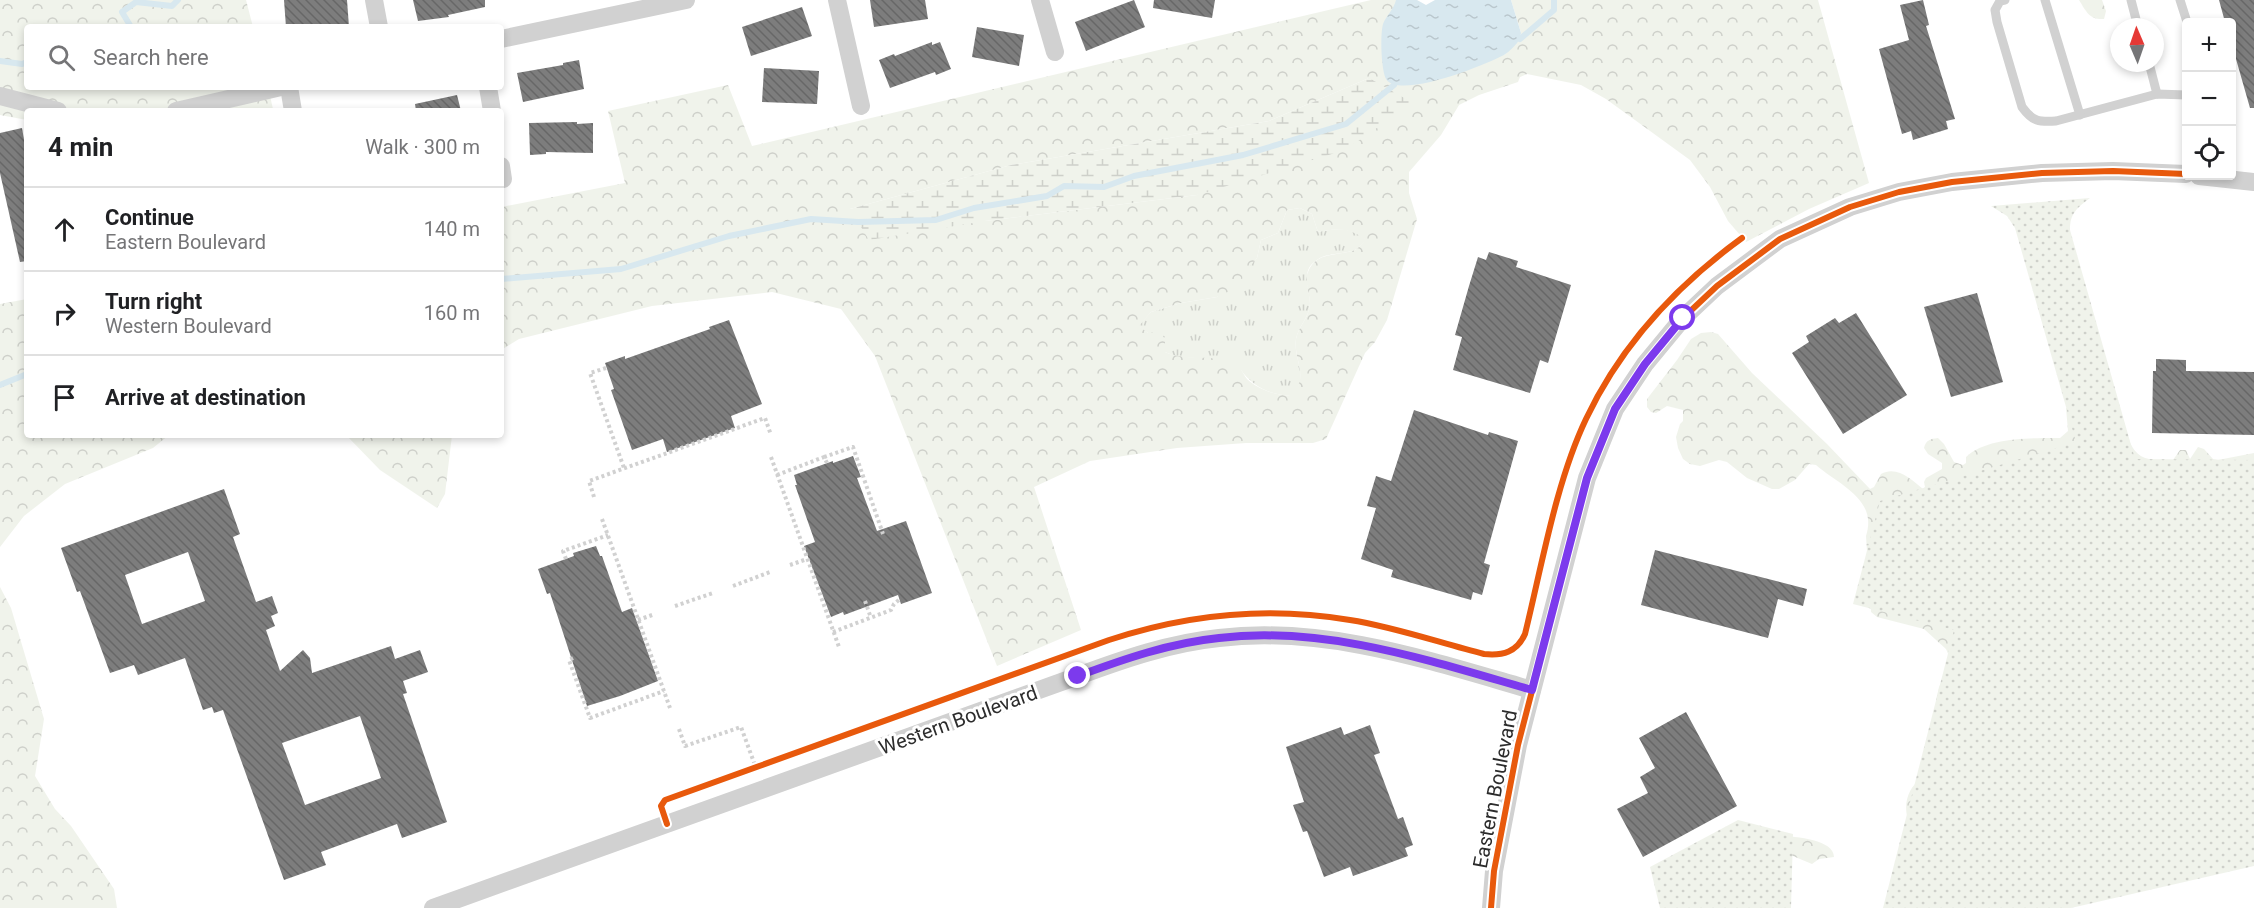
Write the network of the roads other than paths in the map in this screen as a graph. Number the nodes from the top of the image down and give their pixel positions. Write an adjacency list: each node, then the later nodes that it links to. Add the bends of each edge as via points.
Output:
1 (374, 0): 12 (street)
2 (686, 0): 9 (street)
3 (837, 0): 22 (street)
4 (1040, 0): 14 (street)
5 (2005, 0): 27 (lane, via 1995,10 2022,107 2029,117 2040,122)
6 (2045, 0): 27 (lane)
7 (2131, 0): 10 (lane)
8 (2181, 0): 11 (lane)
9 (610, 8): 13 (street)
10 (2136, 18)
11 (2186, 18)
12 (378, 24)
13 (504, 38)
14 (1055, 52)
15 (2151, 72): 19 (lane)
16 (268, 90): 24 (street)
17 (290, 90): 25 (street)
18 (488, 90): 26 (street)
19 (2157, 94): 20 (lane); 27 (lane)
20 (2182, 95)
21 (0, 96): 23 (street)
22 (861, 106)
23 (46, 108)
24 (189, 108)
25 (292, 108)
26 (492, 108)
27 (2080, 115)
28 (2182, 174): 31 (street, Eastern Boulevard, via 2042,173 1899,192 1850,207 1780,239 1717,286 1683,318 1615,409 1587,478)
29 (2236, 180): 30 (street)
30 (2254, 182)
31 (1532, 690): 32 (street, Western Boulevard, via 1368,646 1323,639 1266,635 1169,646 1087,672); 33 (street, Eastern Boulevard, via 1494,871)
32 (433, 908)
33 (1491, 908)

